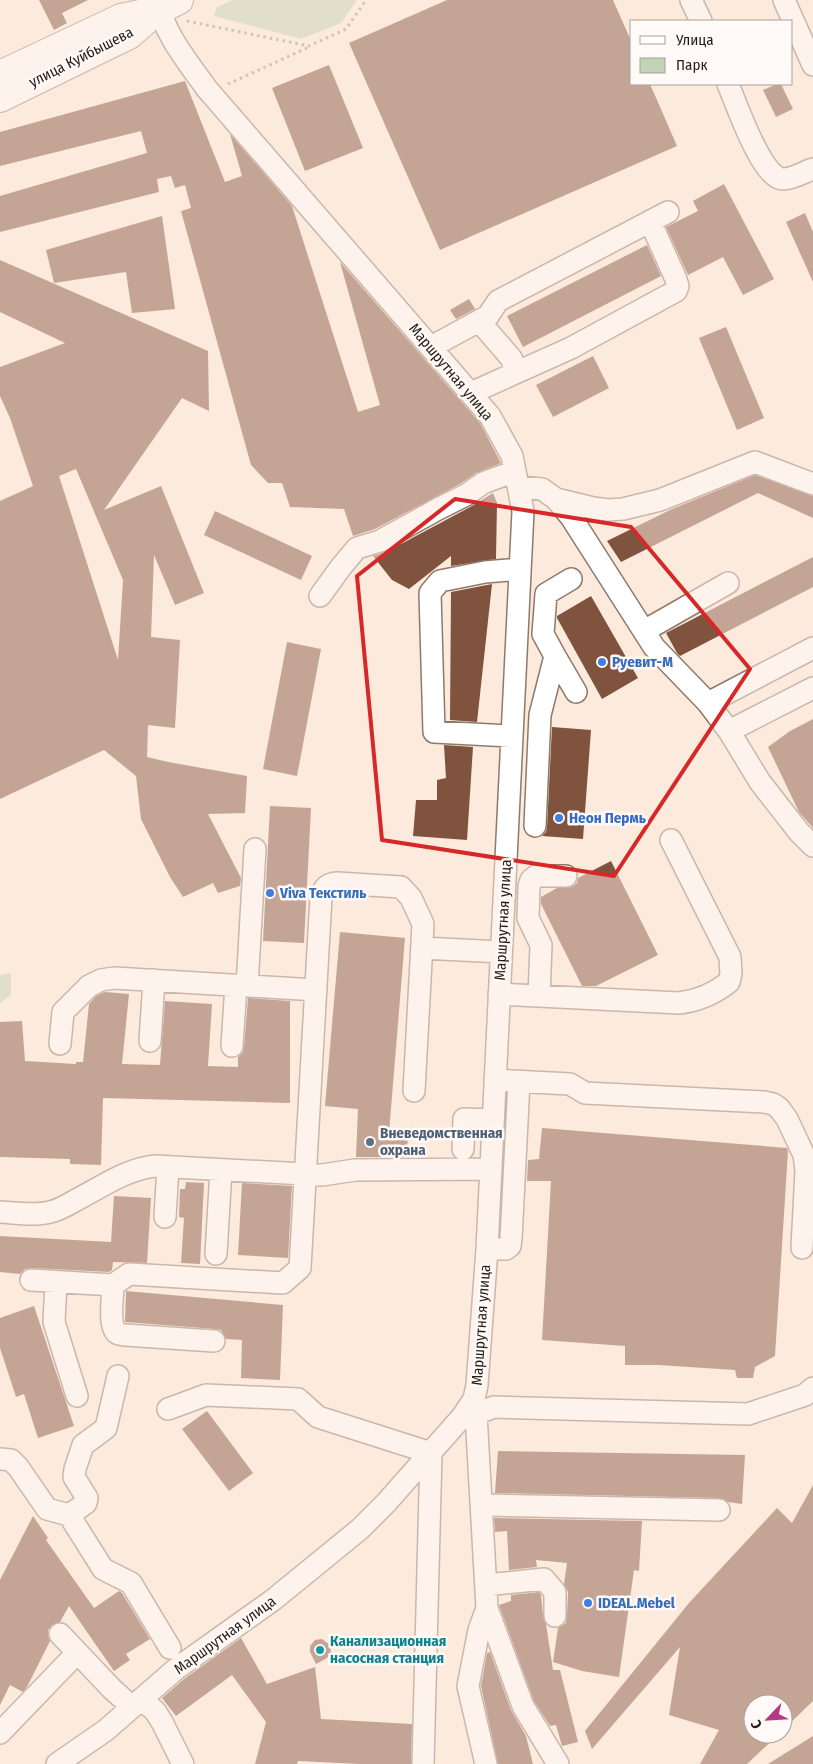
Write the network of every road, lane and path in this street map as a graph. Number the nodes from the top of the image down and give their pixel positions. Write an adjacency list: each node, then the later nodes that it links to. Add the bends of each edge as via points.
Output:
1 (366, 0): 8 (path, via 346,29)
2 (691, 0): 5 (street)
3 (784, 0): 7 (street)
4 (170, 8): 8 (path); 10 (main road, улица Куйбышева, via 121,18); 13 (main road, улица Куйбышева, via 129,35); 16 (street, Маршрутная улица, via 178,48 208,89)
5 (701, 20)
6 (793, 20): 9 (street)
7 (793, 20)
8 (309, 46): 11 (path)
9 (813, 65)
10 (0, 75)
11 (226, 85)
12 (728, 85): 14 (street, via 761,160 772,175 782,179)
13 (0, 98)
14 (813, 169)
15 (479, 322): 16 (street); 17 (street, via 511,358); 17 (street, via 488,316 498,301 659,217 678,286 676,291 571,348)
16 (430, 347): 18 (street, Маршрутная улица)
17 (517, 372): 18 (street)
18 (470, 393): 19 (street, Маршрутная улица, via 490,416 512,456)
19 (517, 479): 21 (street, via 542,489); 22 (street, Маршрутная улица, via 523,512); 25 (street, via 483,484 380,541 357,548)
20 (813, 484): 21 (street, via 755,462 660,500 633,507 608,510)
21 (556, 499): 26 (street)
22 (520, 569): 32 (street, Маршрутная улица); 35 (street, via 440,581 430,593 434,732)
23 (571, 579): 28 (street, via 546,594 543,634)
24 (728, 584): 26 (street)
25 (320, 596)
26 (644, 631): 31 (street, via 654,647)
27 (813, 648): 31 (street)
28 (555, 656): 30 (street); 33 (street)
29 (813, 688): 34 (street)
30 (576, 692)
31 (708, 703): 34 (street)
32 (513, 705): 33 (street); 35 (street, Маршрутная улица)
33 (540, 714): 36 (street)
34 (729, 731): 38 (street, via 760,782)
35 (512, 736): 42 (street, Маршрутная улица)
36 (535, 826)
37 (671, 840): 47 (street, via 730,957 729,982 690,1002)
38 (813, 846)
39 (255, 849): 44 (street)
40 (566, 876): 47 (street, via 536,876 529,886 528,918 541,945)
41 (422, 948): 42 (street); 45 (street, via 423,924 401,886 330,884 324,888 321,897); 53 (street)
42 (501, 952): 46 (street, Маршрутная улица)
43 (154, 980): 44 (street); 48 (street); 49 (street, via 114,978 89,986 63,1012)
44 (241, 985): 45 (street); 50 (street)
45 (316, 990): 59 (street)
46 (499, 994): 47 (street); 51 (street, Маршрутная улица)
47 (539, 996)
48 (150, 1041)
49 (60, 1044)
50 (232, 1046)
51 (494, 1080): 52 (street); 54 (street, Маршрутная улица)
52 (519, 1082): 62 (street, via 570,1084 585,1093 773,1104 787,1119 804,1156); 63 (street, via 510,1246)
53 (414, 1091)
54 (493, 1120): 55 (street, via 464,1119); 57 (street, Маршрутная улица)
55 (462, 1149)
56 (168, 1166): 58 (street); 60 (street, via 142,1167 51,1212); 61 (street)
57 (490, 1169): 59 (street, via 355,1170); 63 (street, Маршрутная улица)
58 (221, 1170): 59 (street); 64 (street)
59 (305, 1174): 67 (street, via 300,1268 283,1283 129,1274)
60 (0, 1212)
61 (166, 1217)
62 (802, 1248)
63 (487, 1249): 73 (street, Маршрутная улица, via 477,1385)
64 (216, 1254)
65 (31, 1280): 66 (street)
66 (56, 1282): 67 (street); 71 (street, via 54,1322)
67 (113, 1285): 68 (street, via 111,1321 117,1334)
68 (214, 1341)
69 (118, 1376): 78 (street, via 106,1428 83,1445 75,1469 74,1477 87,1498 86,1504)
70 (810, 1392): 73 (street, via 748,1414 494,1407)
71 (77, 1396)
72 (168, 1409): 74 (street, via 206,1395 298,1399 318,1417)
73 (472, 1411): 74 (street, Маршрутная улица); 76 (street)
74 (432, 1453): 85 (street, Маршрутная улица, via 344,1543 273,1600 176,1669); 89 (street)
75 (0, 1459): 78 (street, via 11,1460 18,1467 47,1509)
76 (481, 1505): 77 (street); 79 (street)
77 (719, 1510)
78 (69, 1515): 83 (street, via 103,1569 131,1584)
79 (486, 1585): 80 (street); 81 (street, via 544,1579 554,1592)
80 (487, 1608): 90 (street, via 478,1630 468,1686); 91 (street, via 523,1706)
81 (555, 1616)
82 (60, 1634): 84 (street)
83 (170, 1648)
84 (77, 1653): 85 (street, via 112,1690); 86 (street)
85 (136, 1703): 87 (street, Маршрутная улица, via 106,1730); 88 (street, via 159,1716)
86 (0, 1733)
87 (57, 1764)
88 (183, 1764)
89 (423, 1764)
90 (486, 1764)
91 (558, 1764)

